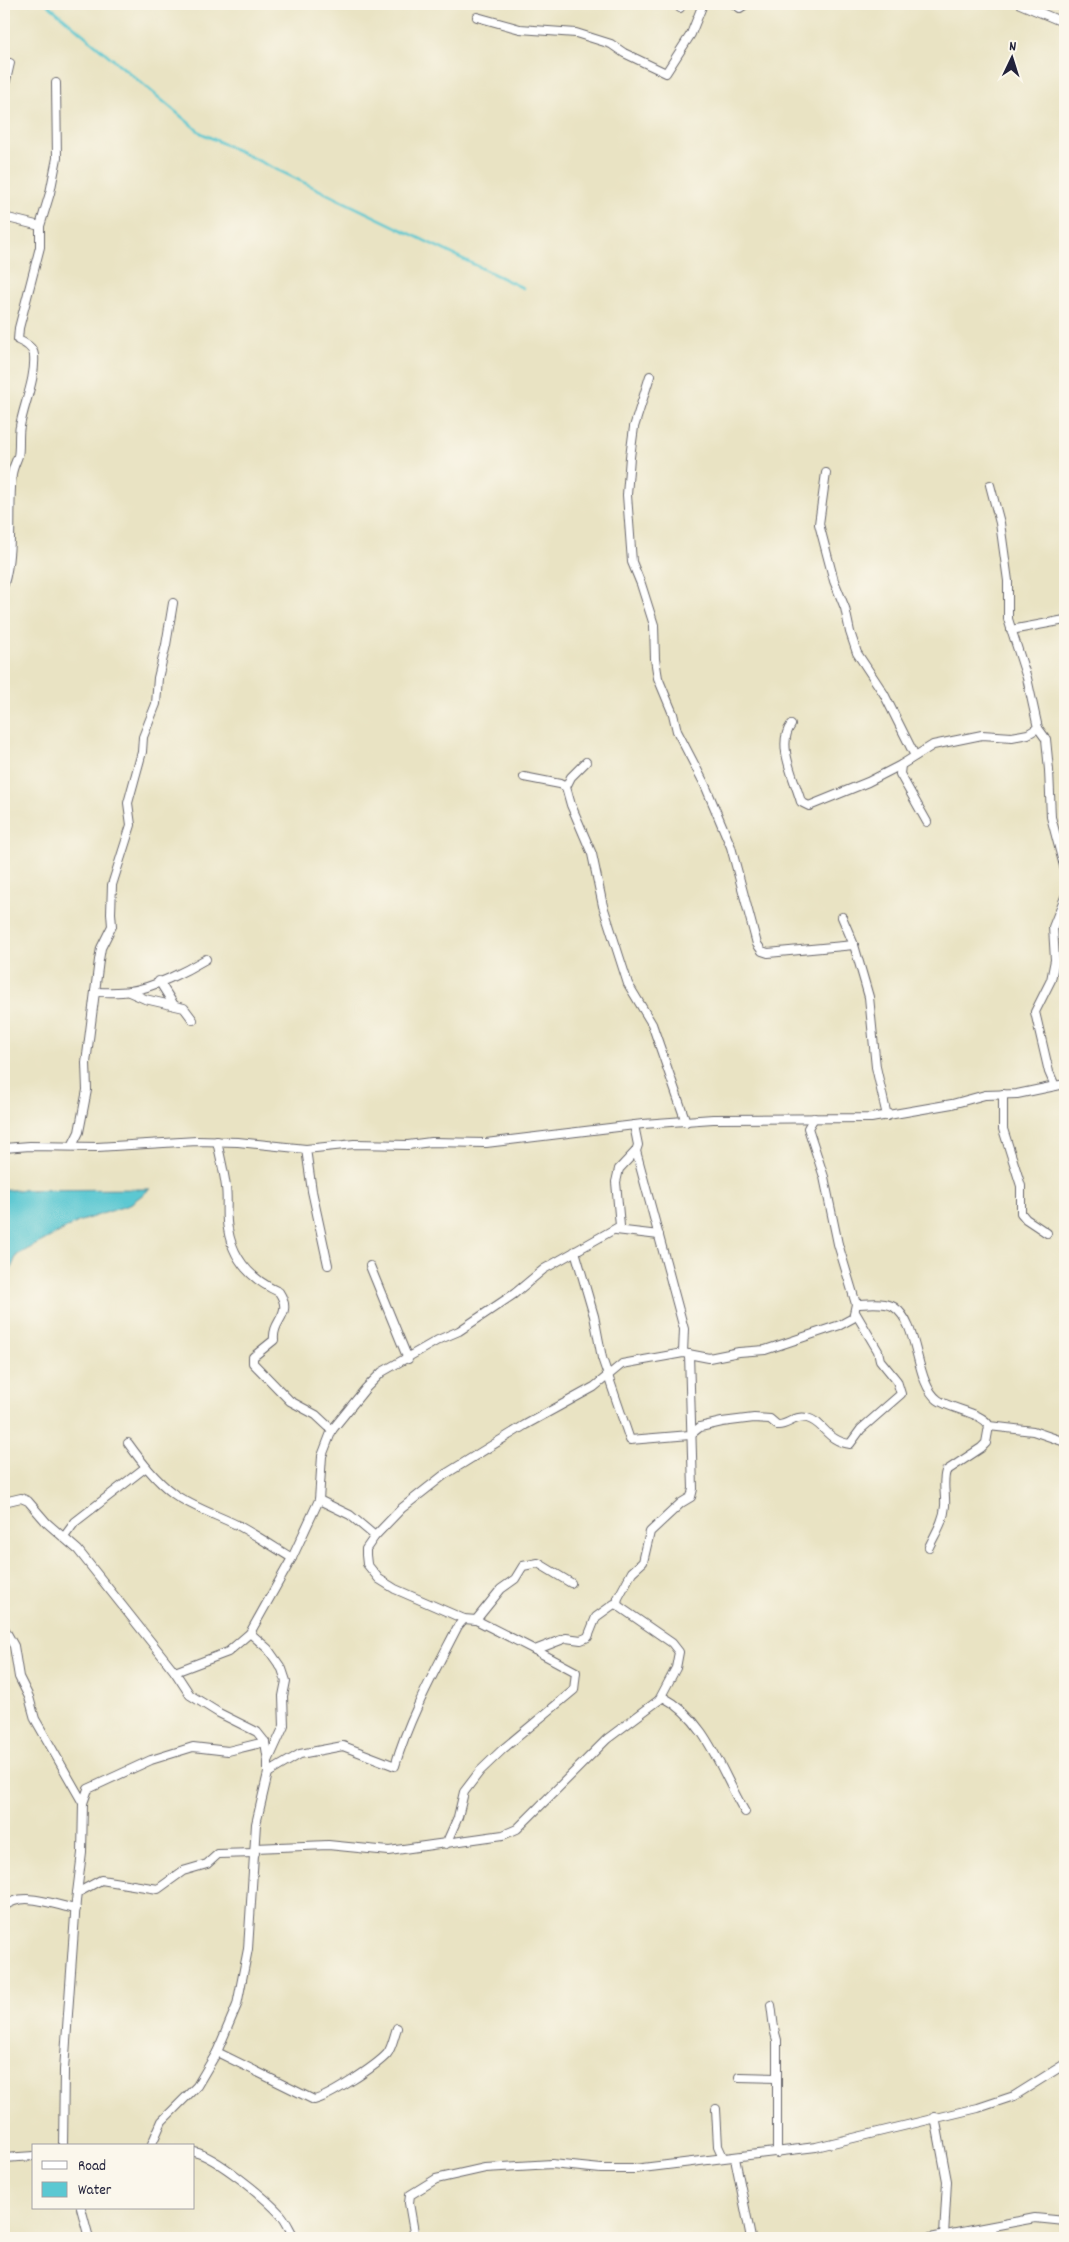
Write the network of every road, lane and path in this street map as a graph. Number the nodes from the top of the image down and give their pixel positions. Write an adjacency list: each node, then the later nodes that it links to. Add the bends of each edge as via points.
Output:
1 (703, 4): 5 (street, via 691,34 666,73 611,44 576,33 520,29)
2 (734, 4): 3 (street, via 740,8)
3 (746, 4)
4 (1020, 4): 6 (street)
5 (477, 17)
6 (1065, 23)
7 (10, 63): 9 (street)
8 (56, 83): 11 (street, via 57,158)
9 (4, 89)
10 (4, 217): 11 (street)
11 (40, 226): 15 (street, via 40,247 19,328 18,340 27,344 34,353 12,476 10,557)
12 (650, 376): 30 (street, via 634,427 630,457 627,495 630,546 632,562 654,626 658,678 677,731 731,847 757,944 762,951)
13 (826, 473): 21 (street, via 819,524 850,632 857,653 884,694)
14 (990, 485): 18 (street, via 1000,523)
15 (4, 584)
16 (173, 603): 33 (street, via 156,704 143,737 128,804 131,825 112,885 112,926 101,948)
17 (1065, 620): 18 (street)
18 (1011, 630): 20 (street, via 1027,678)
19 (790, 725): 23 (street, via 784,739 804,805 809,806 868,782)
20 (1038, 728): 21 (street, via 1012,737 982,735 932,745); 27 (street, via 1046,739 1051,817)
21 (915, 756): 23 (street)
22 (586, 762): 25 (street, via 570,777)
23 (901, 765): 26 (street, via 900,774)
24 (524, 777): 25 (street)
25 (566, 787): 42 (street, via 592,854 603,906 628,984 652,1024)
26 (927, 822)
27 (1065, 870)
28 (1065, 897): 38 (street, via 1054,927 1055,960 1051,980 1035,1012 1048,1072)
29 (842, 917): 30 (street)
30 (854, 945): 40 (street, via 869,997 876,1067)
31 (206, 959): 32 (street)
32 (159, 981): 34 (street); 35 (street)
33 (95, 992): 34 (street); 45 (street, via 86,1063 87,1090 80,1132)
34 (129, 992): 35 (street, via 145,999)
35 (174, 1004): 36 (street, via 184,1008)
36 (193, 1020)
37 (1065, 1084): 38 (street)
38 (1055, 1086): 39 (street)
39 (1003, 1094): 40 (street); 50 (street, via 1003,1129 1021,1186 1020,1213)
40 (887, 1116): 41 (street)
41 (814, 1118): 42 (street); 55 (street, via 808,1128 824,1177)
42 (686, 1122): 43 (street)
43 (634, 1126): 47 (street, via 486,1143 354,1144); 48 (street, via 638,1144)
44 (217, 1141): 45 (street); 47 (street); 60 (street, via 226,1187 228,1231 235,1249 244,1268 262,1284 279,1292 286,1310 273,1333 274,1340 253,1357 253,1363 290,1401 316,1415)
45 (72, 1146): 46 (street)
46 (4, 1148)
47 (306, 1149): 53 (street)
48 (636, 1151): 49 (street, via 619,1169 616,1198 620,1226); 51 (street)
49 (616, 1230): 51 (street); 52 (street)
50 (1047, 1233)
51 (659, 1235): 56 (street, via 684,1329)
52 (575, 1251): 57 (street, via 544,1269 514,1294 459,1331); 58 (street)
53 (328, 1265)
54 (370, 1266): 57 (street)
55 (855, 1308): 56 (street, via 853,1318 840,1325 765,1350 709,1358); 59 (street, via 895,1307 909,1327 933,1395 942,1403 981,1418); 61 (street, via 880,1360 897,1381 901,1394 861,1429 850,1444 839,1443 805,1417 792,1419 781,1426 762,1418 722,1422 700,1427)
56 (686, 1354): 58 (street, via 622,1364); 61 (street)
57 (408, 1359): 60 (street, via 382,1372)
58 (609, 1376): 61 (street, via 630,1440); 67 (street, via 444,1475 402,1508)
59 (990, 1426): 63 (street, via 1033,1431); 69 (street, via 986,1443 946,1471 943,1518)
60 (332, 1430): 65 (street, via 322,1456)
61 (690, 1435): 72 (street, via 691,1497 650,1532 644,1562 632,1572)
62 (128, 1442): 64 (street)
63 (1065, 1442)
64 (146, 1468): 68 (street, via 76,1522); 70 (street, via 174,1494)
65 (319, 1500): 67 (street, via 350,1515); 70 (street)
66 (4, 1502): 68 (street, via 22,1498 28,1501)
67 (375, 1536): 73 (street, via 366,1548 366,1555 367,1564 379,1579)
68 (64, 1537): 78 (street)
69 (929, 1547)
70 (292, 1558): 76 (street)
71 (571, 1583): 74 (street, via 538,1563 523,1566)
72 (617, 1605): 77 (street, via 596,1617 588,1637 581,1640 566,1638); 79 (street, via 672,1643 679,1652 676,1668)
73 (464, 1618): 74 (street); 82 (street, via 427,1687 395,1766 343,1746 300,1754)
74 (476, 1620): 77 (street)
75 (4, 1628): 83 (street, via 14,1646 19,1677 35,1719)
76 (250, 1633): 78 (street, via 228,1652); 81 (street, via 268,1649 286,1681 284,1726)
77 (535, 1650): 85 (street, via 576,1672 574,1690 480,1771 464,1792 458,1817)
78 (175, 1672): 80 (street, via 190,1695 257,1732)
79 (659, 1700): 84 (street, via 663,1698 680,1708 697,1725); 85 (street, via 607,1739 517,1829 504,1836)
80 (265, 1742): 81 (street); 83 (street, via 228,1751 193,1747 151,1760 88,1789)
81 (268, 1760): 82 (street)
82 (268, 1773): 86 (street, via 256,1824)
83 (83, 1803): 87 (street)
84 (745, 1812)
85 (446, 1844): 86 (street, via 390,1851 328,1845)
86 (255, 1850): 87 (street, via 218,1854 207,1864 183,1871 158,1889 100,1880); 92 (street, via 248,1949 236,2005)
87 (77, 1893): 89 (street)
88 (4, 1908): 89 (street, via 10,1901 43,1900)
89 (76, 1909): 98 (street, via 64,2070)
90 (771, 2005): 95 (street, via 777,2040)
91 (397, 2028): 92 (street, via 388,2052 372,2067 324,2098 314,2100)
92 (217, 2052): 99 (street, via 197,2086 162,2121)
93 (1065, 2064): 97 (street, via 1014,2096)
94 (739, 2077): 95 (street)
95 (777, 2078): 101 (street)
96 (716, 2109): 103 (street, via 718,2146)
97 (935, 2117): 101 (street, via 853,2139); 109 (street, via 946,2181)
98 (63, 2144)
99 (152, 2144)
100 (195, 2152): 111 (street, via 260,2195 282,2216)
101 (776, 2153): 105 (street)
102 (32, 2156): 104 (street)
103 (723, 2157): 105 (street); 112 (street, via 634,2169 601,2170 552,2164 485,2168 436,2179 410,2195)
104 (4, 2158)
105 (735, 2158): 113 (street)
106 (82, 2210): 110 (street)
107 (1065, 2220): 108 (street, via 1035,2218)
108 (990, 2227): 109 (street); 115 (street)
109 (944, 2236): 114 (street)
110 (89, 2238)
111 (295, 2238)
112 (415, 2238)
113 (751, 2238)
114 (930, 2238)
115 (994, 2238)

